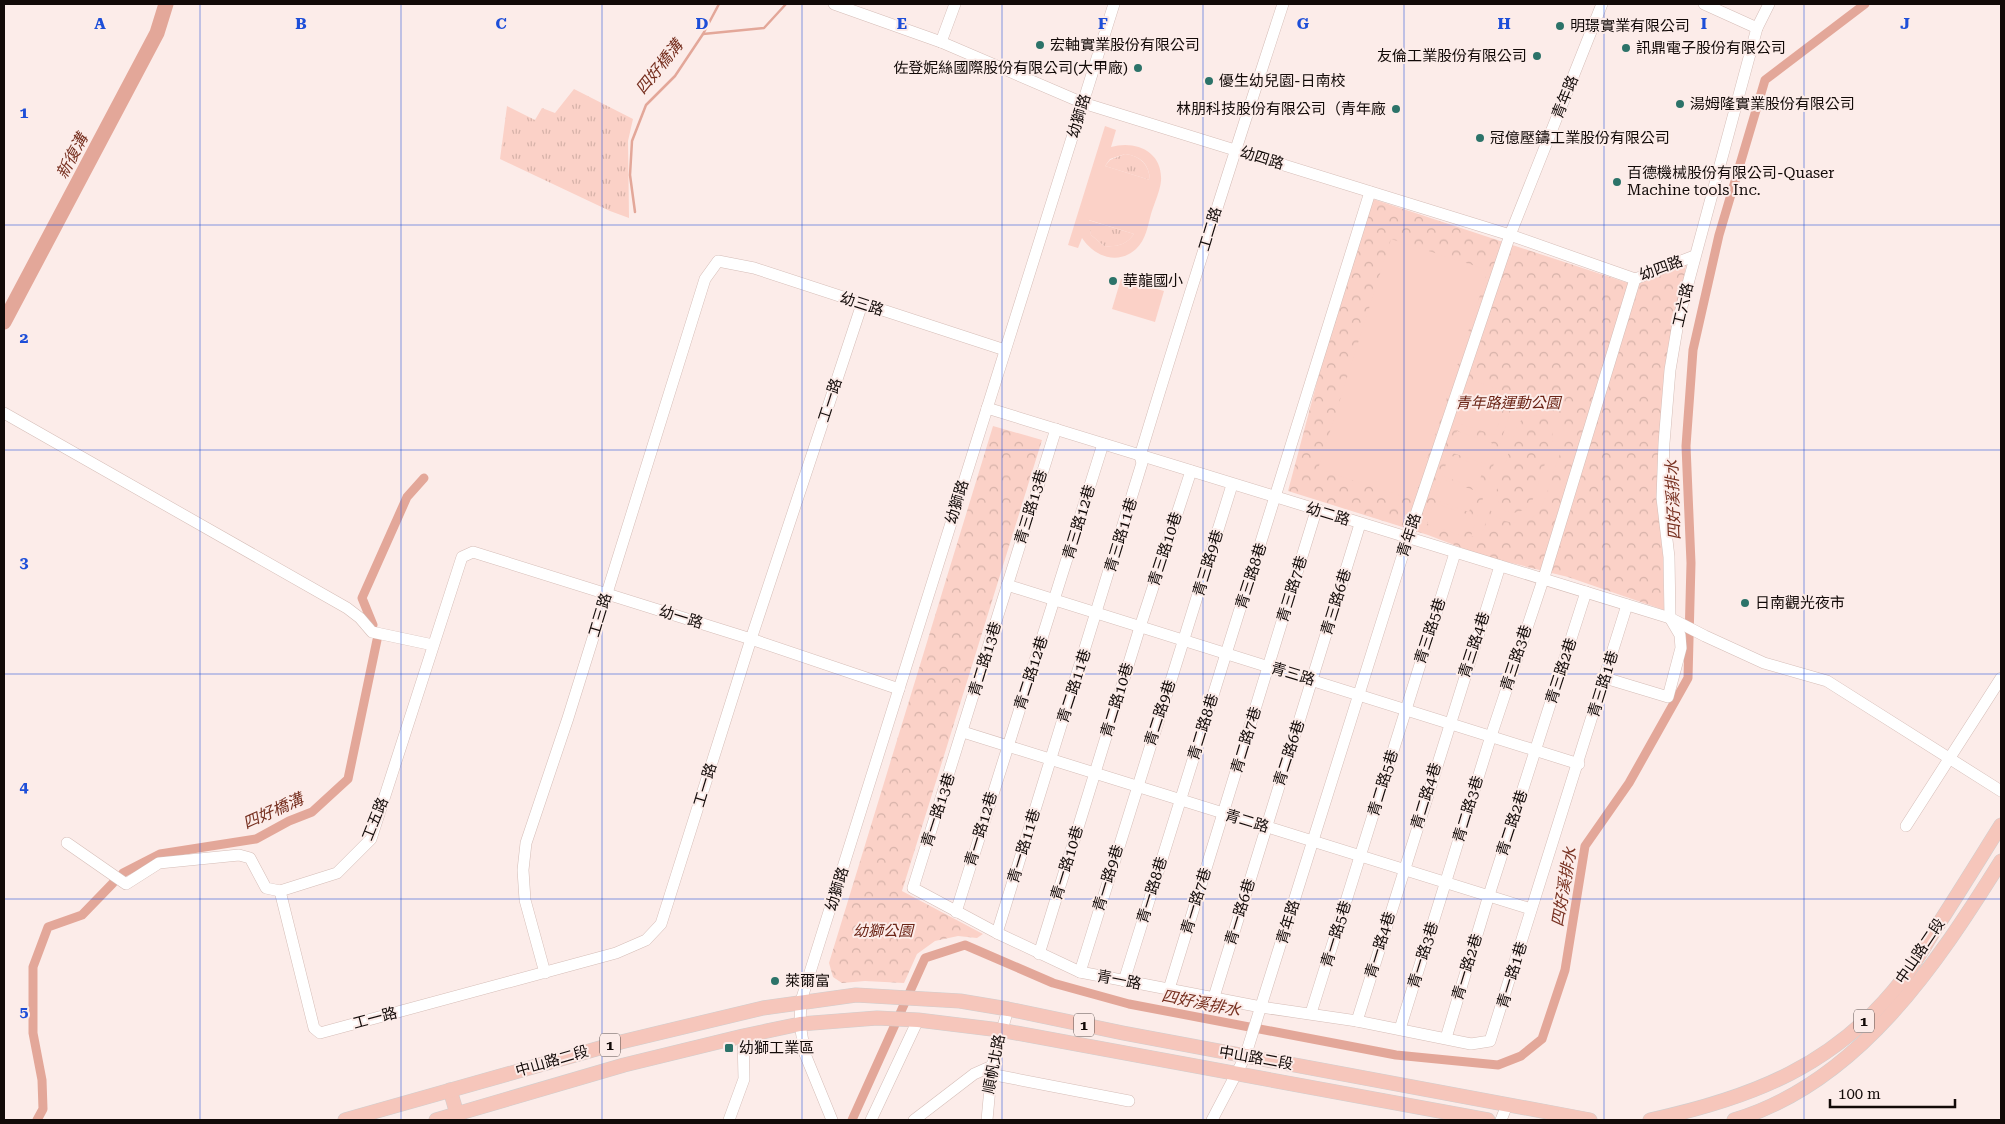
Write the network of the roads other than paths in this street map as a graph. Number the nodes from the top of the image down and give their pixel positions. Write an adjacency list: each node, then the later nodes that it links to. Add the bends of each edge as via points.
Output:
1 (834, 4): 9 (street, 幼四路)
2 (955, 4): 9 (street)
3 (1114, 4): 10 (street, 幼獅路)
4 (1284, 4): 11 (street, 工二路)
5 (1602, 4): 13 (street, 青年路)
6 (1704, 4): 8 (street)
7 (1769, 4): 8 (street, 工六路)
8 (1757, 28): 14 (street, 工六路)
9 (941, 42): 10 (street, 幼四路)
10 (1083, 103): 11 (street, 幼四路); 18 (street, 幼獅路)
11 (1234, 149): 12 (street, 幼四路); 23 (street, 工二路)
12 (1370, 192): 13 (street, 幼四路); 26 (street, 青三路8巷)
13 (1510, 235): 16 (street, 幼四路); 29 (street, 青年路)
14 (1694, 256): 16 (street, 幼四路); 40 (street, 工六路, via 1670,370 1664,443 1662,498 1669,557)
15 (718, 261): 17 (street, 幼三路, via 754,268); 36 (street, 工三路, via 705,279)
16 (1635, 279): 33 (street, 青三路3巷)
17 (862, 304): 18 (street, 幼三路); 42 (street, 工一路)
18 (1006, 350): 19 (street, 幼獅路)
19 (987, 408): 21 (street, 幼二路); 50 (street, 幼獅路)
20 (4, 413): 44 (street, via 347,608 372,632)
21 (1056, 429): 22 (street, 幼二路); 34 (street, 青三路13巷)
22 (1103, 444): 23 (street, 幼二路); 37 (street, 青三路12巷)
23 (1140, 456): 24 (street, 幼二路); 39 (street, 青三路11巷, via 1142,463)
24 (1191, 472): 25 (street, 幼二路); 41 (street, 青三路10巷)
25 (1232, 485): 26 (street, 幼二路); 43 (street, 青三路9巷)
26 (1276, 498): 27 (street, 幼二路); 45 (street, 青三路8巷)
27 (1316, 511): 28 (street, 幼二路); 46 (street, 青三路7巷)
28 (1360, 524): 29 (street, 幼二路); 49 (street, 青三路6巷)
29 (1408, 538): 30 (street, 幼二路); 51 (street, 青年路)
30 (1455, 553): 32 (street, 幼二路); 52 (street, 青三路5巷)
31 (462, 557): 36 (street, 幼一路, via 473,552); 44 (street, 工五路)
32 (1500, 566): 33 (street, 幼二路); 53 (street, 青三路4巷)
33 (1542, 580): 35 (street, 幼二路); 55 (street, 青三路3巷)
34 (1007, 586): 37 (street, 青三路); 54 (street, 青二路13巷)
35 (1586, 592): 38 (street, 幼二路); 57 (street, 青三路2巷)
36 (607, 594): 42 (street, 幼一路); 83 (street, 工三路, via 526,842 523,870 525,900)
37 (1054, 600): 39 (street, 青三路); 56 (street, 青二路12巷)
38 (1627, 605): 40 (street, 幼二路); 47 (street, 青三路1巷)
39 (1097, 614): 41 (street, 青三路); 59 (street, 青二路11巷)
40 (1670, 618): 47 (street, via 1680,635 1681,648 1668,697); 58 (street, 幼二路, via 1764,663 1826,681)
41 (1140, 627): 43 (street, 青三路); 61 (street, 青二路10巷)
42 (751, 639): 50 (street, 幼一路); 83 (street, 工一路, via 661,924 646,940 616,953)
43 (1184, 641): 45 (street, 青三路); 62 (street, 青二路9巷)
44 (433, 645): 76 (street, 工五路, via 371,839 337,873)
45 (1226, 654): 46 (street, 青三路); 64 (street, 青二路8巷)
46 (1268, 667): 49 (street, 青三路); 65 (street, 青二路7巷)
47 (1605, 678): 60 (street, 青三路1巷)
48 (2001, 678): 58 (street)
49 (1312, 680): 51 (street, 青三路); 67 (street, 青二路6巷)
50 (899, 689): 87 (street, 幼獅路)
51 (1359, 694): 52 (street, 青三路); 69 (street, 青年路)
52 (1405, 710): 53 (street, 青三路); 71 (street, 青二路5巷)
53 (1449, 724): 55 (street, 青三路); 73 (street, 青二路4巷)
54 (962, 732): 56 (street, 青二路); 75 (street, 青一路13巷)
55 (1491, 736): 57 (street, 青三路); 74 (street, 青二路3巷)
56 (1007, 746): 59 (street, 青二路); 79 (street, 青一路12巷)
57 (1536, 750): 60 (street, 青三路); 77 (street, 青二路2巷)
58 (1951, 758): 63 (street, 幼二路); 68 (street)
59 (1050, 759): 61 (street, 青二路); 80 (street, 青一路11巷)
60 (1579, 764): 78 (street, 青三路1巷)
61 (1095, 773): 62 (street, 青二路); 81 (street, 青一路10巷)
62 (1136, 785): 64 (street, 青二路); 82 (street, 青一路9巷)
63 (2001, 791)
64 (1180, 800): 65 (street, 青二路); 84 (street, 青一路8巷)
65 (1223, 813): 67 (street, 青二路); 85 (street, 青一路7巷)
66 (2001, 825): 106 (main road, 中山路二段 / 1, via 1903,979 1872,1013 1836,1045 1796,1072)
67 (1266, 826): 69 (street, 青二路); 86 (street, 青一路6巷)
68 (1906, 826)
69 (1313, 840): 71 (street, 青二路); 88 (street, 青年路)
70 (67, 843): 76 (street, via 126,884 159,863 239,855 250,858 266,888)
71 (1360, 856): 73 (street, 青二路); 90 (street, 青一路5巷)
72 (2001, 861): 119 (main road, 中山路二段 / 1, via 1968,913 1883,1024 1830,1073 1808,1088 1755,1114)
73 (1404, 869): 74 (street, 青二路); 92 (street, 青一路4巷)
74 (1446, 882): 77 (street, 青二路); 94 (street, 青一路3巷)
75 (913, 888): 79 (street, 青一路)
76 (280, 892): 83 (street, 工一路, via 314,1028 320,1033)
77 (1489, 895): 78 (street, 青二路); 97 (street, 青一路2巷)
78 (1531, 909): 98 (street, 青一路1巷)
79 (956, 912): 80 (street, 青一路)
80 (997, 933): 81 (street, 青一路)
81 (1039, 954): 82 (street, 青一路)
82 (1080, 972): 84 (street, 青一路)
83 (545, 973)
84 (1124, 980): 85 (street, 青一路)
85 (1169, 989): 86 (street, 青一路)
86 (1214, 997): 88 (street, 青一路)
87 (801, 1001): 89 (main road, 中山路二段 / 1, via 880,995 960,1001); 93 (street, 幼獅路); 102 (main road, 中山路二段 / 1, via 621,1042)
88 (1261, 1006): 90 (street, 青一路); 99 (street, 青年路)
89 (1008, 1009): 95 (street, 順帆北路); 99 (main road, 中山路二段 / 1)
90 (1312, 1013): 92 (street, 青一路)
91 (918, 1020): 93 (main road, 中山路二段 / 1, via 877,1018); 95 (main road, 中山路二段 / 1); 111 (street)
92 (1356, 1021): 94 (street, 青一路)
93 (800, 1024): 96 (main road, 中山路二段 / 1); 110 (street, 幼獅路, via 805,1054)
94 (1400, 1029): 97 (street, 青一路)
95 (1000, 1030): 100 (street, 順帆北路); 101 (main road, 中山路二段 / 1)
96 (743, 1036): 105 (main road, 中山路二段 / 1, via 624,1065); 109 (street, via 744,1079)
97 (1446, 1038): 98 (street, 青一路, via 1471,1044)
98 (1490, 1041)
99 (1245, 1056): 101 (street, 青年路); 104 (main road, 中山路二段 / 1)
100 (991, 1070): 103 (street); 112 (street, via 974,1074); 113 (street, 順帆北路)
101 (1236, 1073): 114 (street, 青年路); 115 (main road, 中山路二段 / 1)
102 (450, 1090): 105 (main road); 107 (main road, 中山路二段 / 1)
103 (1129, 1101)
104 (1507, 1105): 116 (street); 117 (main road, 中山路二段 / 1)
105 (457, 1114): 108 (main road, 中山路二段 / 1)
106 (1683, 1117): 118 (main road, 中山路二段 / 1)
107 (345, 1120)
108 (436, 1120)
109 (728, 1120)
110 (832, 1120)
111 (871, 1120)
112 (914, 1120)
113 (987, 1120)
114 (1212, 1120)
115 (1488, 1120)
116 (1501, 1120)
117 (1590, 1120)
118 (1650, 1120)
119 (1734, 1120)

